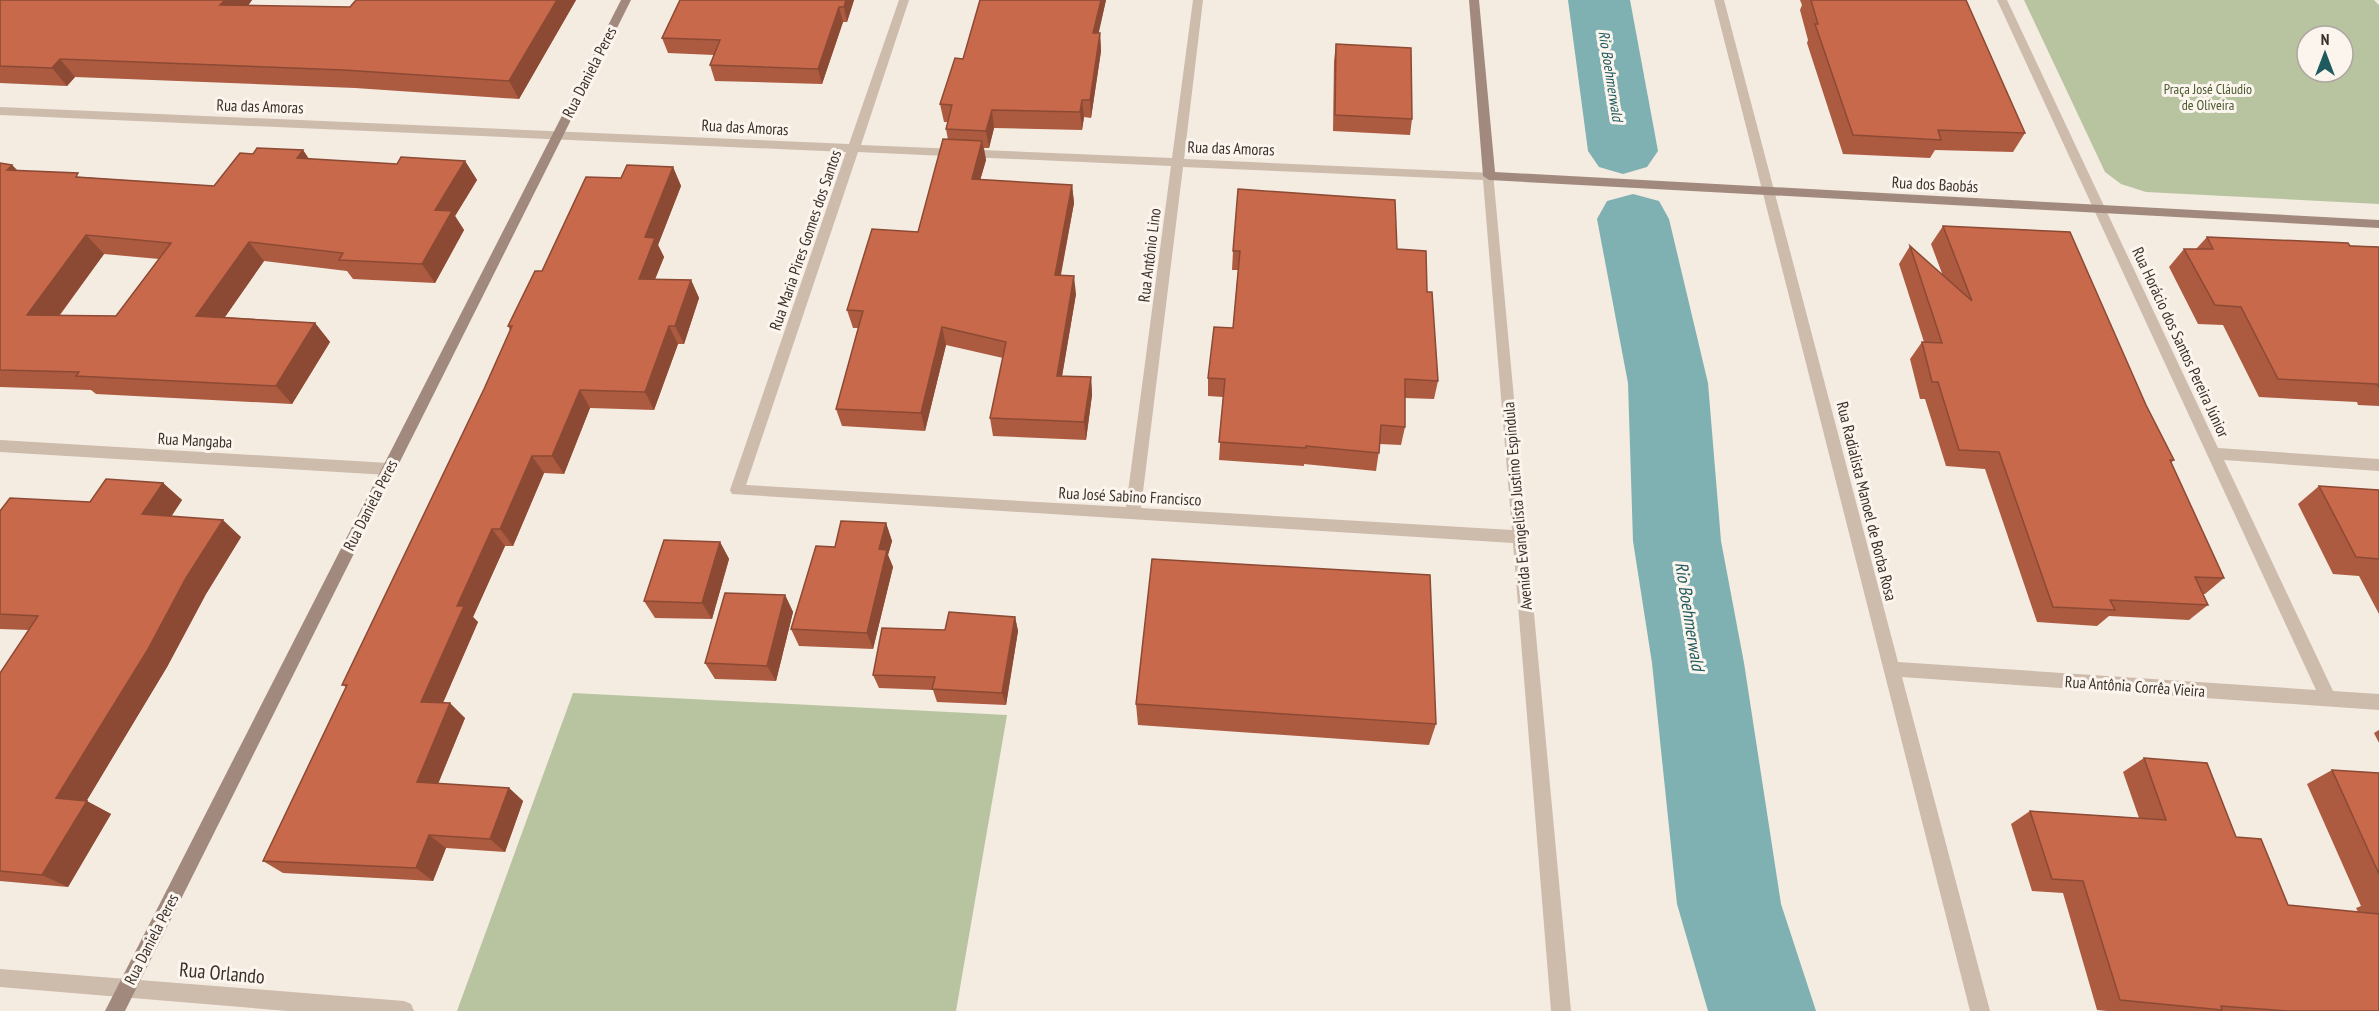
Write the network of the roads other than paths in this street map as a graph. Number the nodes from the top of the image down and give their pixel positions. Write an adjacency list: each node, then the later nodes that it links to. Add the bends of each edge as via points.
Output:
1 (626, 0): 8 (street, Rua Daniela Peres)
2 (904, 0): 9 (street, Rua Maria Pires Gomes dos Santos)
3 (1198, 0): 10 (street, Rua Antônio Lino)
4 (1474, 0): 11 (street, Avenida Evangelista Justino Espíndula)
5 (1719, 0): 12 (street, Rua Radialista Manoel de Borba Rosa)
6 (2002, 0): 13 (street, Rua Horácio dos Santos Pereira Júnior)
7 (0, 111): 8 (street, Rua das Amoras)
8 (557, 135): 9 (street, Rua das Amoras); 18 (street, Rua Daniela Peres)
9 (853, 148): 10 (street, Rua das Amoras); 19 (street, Rua Maria Pires Gomes dos Santos)
10 (1178, 162): 11 (street, Rua das Amoras); 20 (street, Rua Antônio Lino)
11 (1489, 176): 12 (street, Rua dos Baobás); 21 (street, Avenida Evangelista Justino Espíndula)
12 (1768, 191): 13 (street, Rua dos Baobás); 22 (street, Rua Radialista Manoel de Borba Rosa)
13 (2099, 209): 14 (street, Rua dos Baobás); 16 (street, Rua Horácio dos Santos Pereira Júnior)
14 (2379, 224)
15 (0, 446): 18 (street, Rua Mangaba)
16 (2214, 454): 17 (street); 23 (street, Rua Horácio dos Santos Pereira Júnior)
17 (2379, 465)
18 (388, 469): 26 (street, Rua Daniela Peres)
19 (737, 490): 20 (street, Rua José Sabino Francisco)
20 (1133, 514): 21 (street, Rua José Sabino Francisco)
21 (1520, 537): 29 (street, Avenida Evangelista Justino Espíndula)
22 (1892, 669): 23 (street, Rua Antônia Corrêa Vieira); 30 (street, Rua Radialista Manoel de Borba Rosa)
23 (2328, 699): 24 (street, Rua Antônia Corrêa Vieira)
24 (2379, 702)
25 (0, 978): 26 (street, Rua Orlando)
26 (127, 988): 27 (street, Rua Daniela Peres); 28 (street, Rua Orlando)
27 (115, 1011)
28 (404, 1011)
29 (1561, 1011)
30 (1980, 1011)

